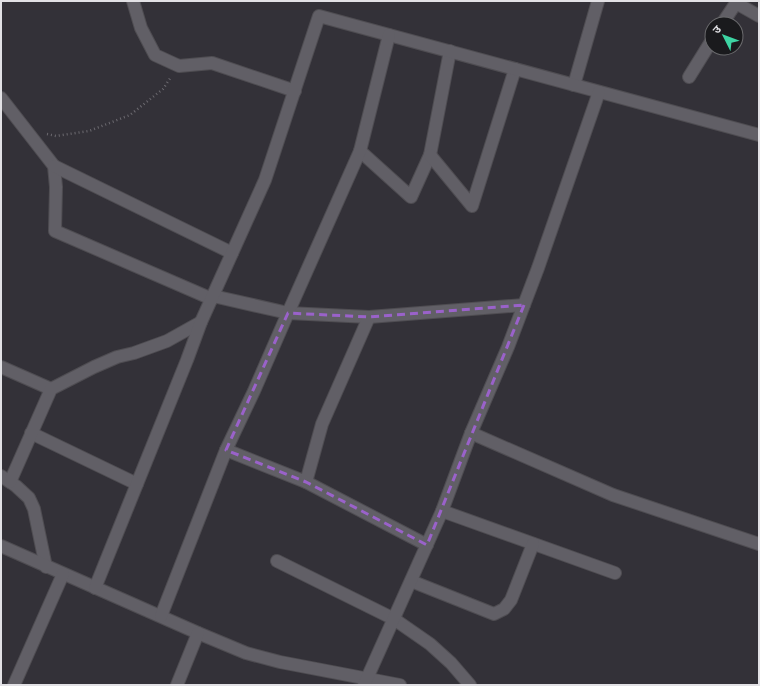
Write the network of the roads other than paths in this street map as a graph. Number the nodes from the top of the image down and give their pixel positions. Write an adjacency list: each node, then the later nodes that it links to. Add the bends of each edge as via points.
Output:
1 (132, 1): 12 (street, via 141,28 155,55 179,66 212,62)
2 (598, 1): 11 (street)
3 (736, 2): 4 (street); 5 (street)
4 (727, 16)
5 (759, 16)
6 (389, 35): 7 (street); 12 (street, via 319,16); 16 (street)
7 (450, 51): 9 (street); 17 (street)
8 (704, 53): 10 (street)
9 (515, 69): 11 (street); 17 (street, via 472,206)
10 (689, 76)
11 (574, 85): 13 (street)
12 (295, 91): 19 (street, via 265,180)
13 (600, 92): 15 (street); 21 (street)
14 (1, 98): 18 (street)
15 (759, 135)
16 (360, 151): 17 (street, via 412,197); 22 (street)
17 (430, 155)
18 (54, 166): 19 (street); 20 (street, via 55,231)
19 (232, 253): 20 (street)
20 (212, 297): 22 (street); 24 (street)
21 (524, 304): 23 (street); 28 (street)
22 (288, 313): 23 (street); 29 (street)
23 (369, 317): 31 (street, via 322,424)
24 (201, 322): 26 (street, via 167,341 117,357); 32 (street)
25 (1, 366): 26 (street)
26 (51, 389): 27 (street)
27 (31, 433): 30 (street); 32 (street)
28 (471, 433): 33 (street); 35 (street, via 613,495)
29 (226, 450): 31 (street); 44 (street)
30 (5, 479): 39 (street, via 30,498)
31 (306, 482): 36 (street)
32 (137, 484): 43 (street)
33 (442, 511): 34 (street); 36 (street)
34 (533, 544): 40 (street); 42 (street, via 511,600 504,609 494,614)
35 (759, 544)
36 (427, 545): 42 (street)
37 (2, 549): 39 (street)
38 (277, 561): 45 (street)
39 (46, 567): 41 (street)
40 (615, 573)
41 (63, 574): 43 (street); 48 (street)
42 (411, 581): 45 (street)
43 (95, 588): 44 (street)
44 (161, 616): 46 (street)
45 (394, 619): 47 (street); 51 (street, via 430,644)
46 (198, 633): 47 (street, via 246,653); 49 (street)
47 (365, 682): 50 (street)
48 (14, 685)
49 (177, 685)
50 (400, 685)
51 (470, 685)

